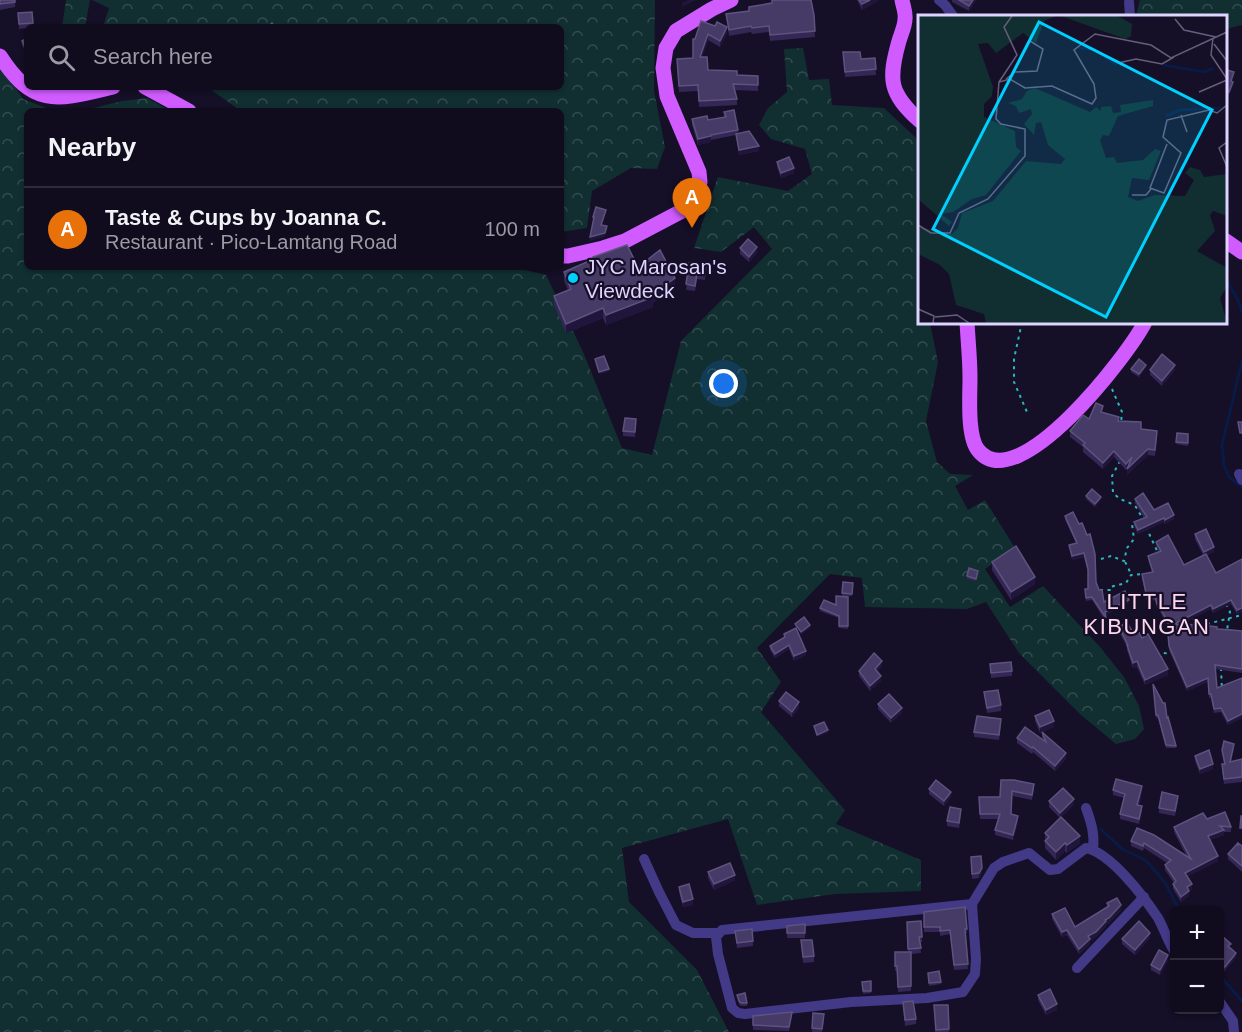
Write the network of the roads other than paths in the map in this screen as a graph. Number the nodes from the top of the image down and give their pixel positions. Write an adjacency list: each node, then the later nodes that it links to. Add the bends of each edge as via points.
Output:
1 (731, 0): 16 (main road, via 675,31 664,58 668,96 699,172 697,194 682,211 625,241)
2 (902, 0): 13 (main road, via 905,19 893,82 896,94)
3 (939, 0): 5 (street)
4 (1130, 2): 6 (street)
5 (952, 15)
6 (1130, 15)
7 (0, 56): 8 (main road)
8 (24, 86)
9 (31, 90): 10 (main road, via 41,96 60,98)
10 (98, 90)
11 (150, 90): 12 (main road)
12 (184, 108)
13 (918, 119)
14 (1227, 242): 15 (main road)
15 (1242, 252)
16 (564, 256)
17 (967, 324): 18 (main road, via 972,431 977,449 996,460 1017,456 1044,441 1077,411)
18 (1144, 324)
19 (1086, 808): 20 (street)
20 (1093, 849): 22 (street); 23 (street, via 1086,848 1054,870 1047,869 1029,853 1003,862 994,868)
21 (644, 859): 24 (street, via 676,925 693,933)
22 (1144, 897): 25 (street); 26 (street)
23 (972, 904): 24 (street); 24 (street, via 975,974 963,992 927,998 738,1013 732,1008 718,954)
24 (718, 933)
25 (1170, 943)
26 (1077, 968)
27 (1224, 1008): 28 (street, via 1233,1021)
28 (1234, 1032)

